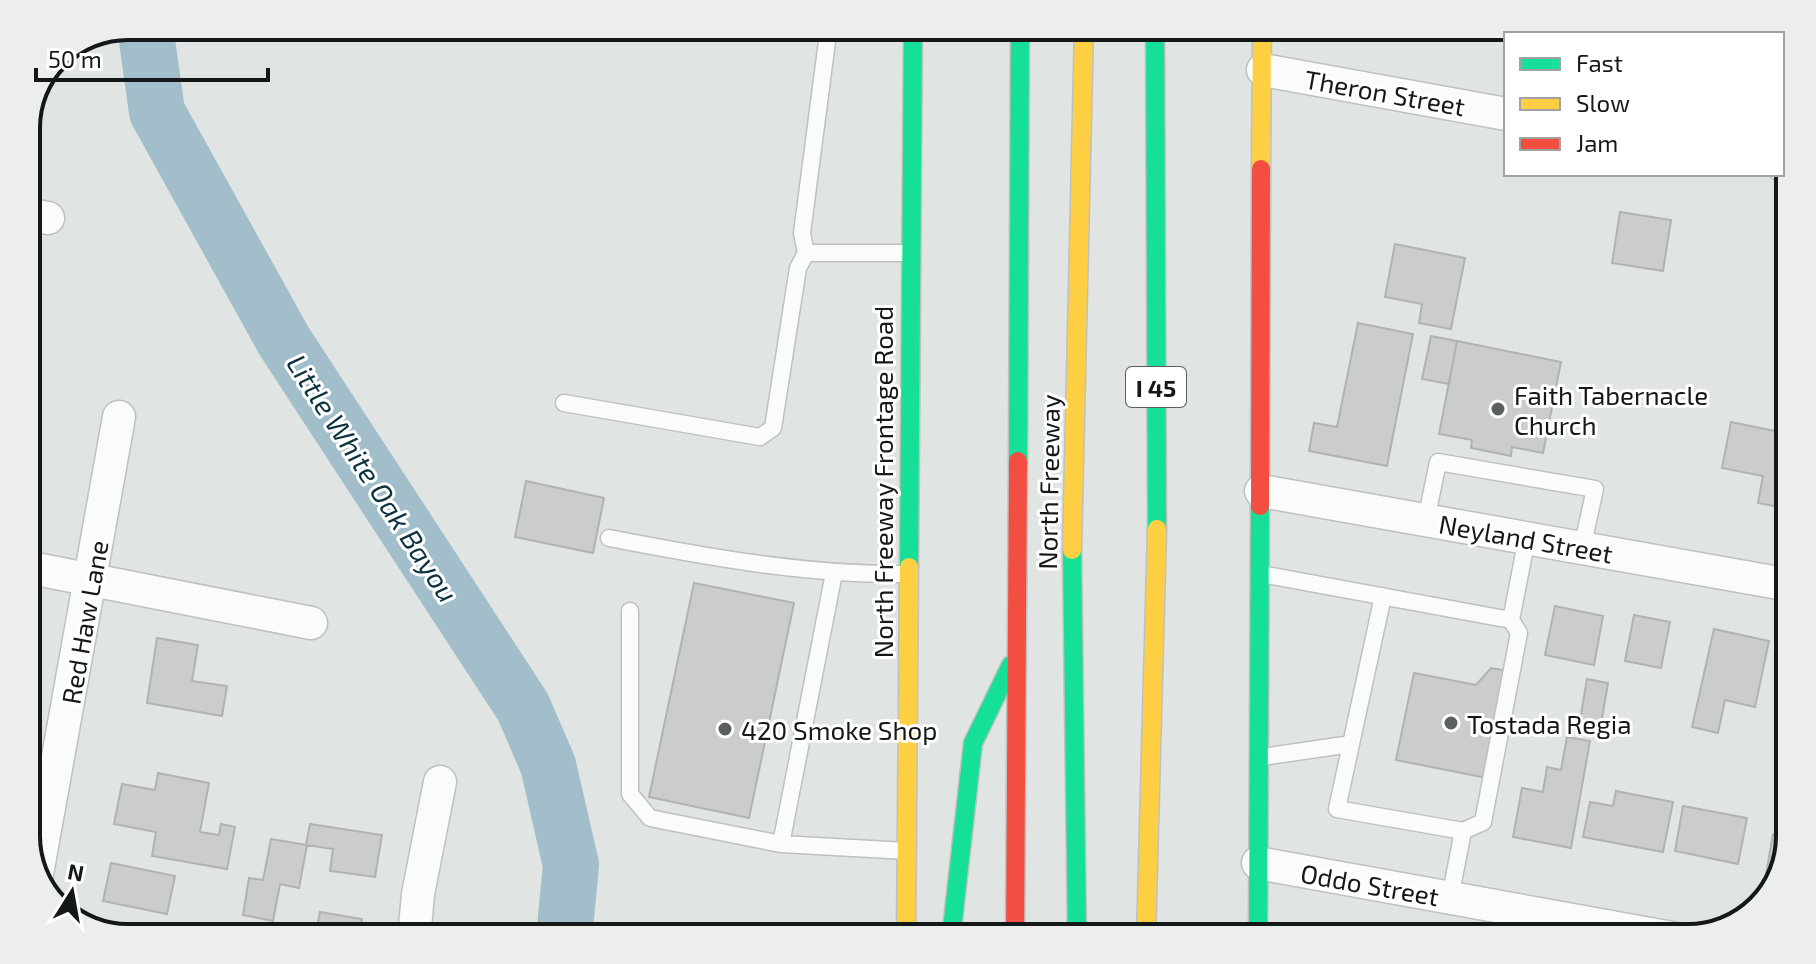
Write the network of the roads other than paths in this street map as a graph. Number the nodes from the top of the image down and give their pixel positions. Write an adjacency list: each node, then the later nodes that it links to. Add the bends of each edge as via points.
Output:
1 (827, 40): 9 (lane, via 802,233)
2 (913, 40): 10 (main road, North Freeway Frontage Road)
3 (1020, 40): 29 (main road, North Freeway)
4 (1084, 40): 15 (main road, North Freeway)
5 (1155, 40): 45 (main road, I 45, via 1157,527)
6 (1262, 40): 7 (main road)
7 (1263, 70): 8 (street, Theron Street); 13 (main road)
8 (1504, 114)
9 (806, 253): 10 (lane); 11 (lane, via 798,268 773,428 767,435)
10 (909, 253): 21 (main road, North Freeway Frontage Road)
11 (564, 403)
12 (119, 417): 23 (street, Red Haw Lane)
13 (1261, 491): 14 (street, Neyland Street); 22 (main road)
14 (1426, 520): 17 (street, Neyland Street); 18 (lane, via 1438,462 1595,489)
15 (1072, 525): 30 (main road, via 1055,641); 44 (main road, North Freeway)
16 (609, 538): 20 (lane)
17 (1527, 538): 18 (street, Neyland Street); 27 (lane)
18 (1582, 548): 24 (street, Neyland Street)
19 (40, 570): 23 (street)
20 (834, 573): 21 (lane); 35 (lane)
21 (908, 574): 37 (main road, North Freeway Frontage Road)
22 (1261, 574): 25 (lane); 32 (main road)
23 (92, 579): 28 (street); 36 (street, Red Haw Lane)
24 (1776, 583)
25 (1383, 596): 27 (lane); 31 (lane)
26 (630, 611): 35 (lane, via 630,794 650,818)
27 (1511, 620): 34 (lane, via 1519,633 1483,822)
28 (311, 623)
29 (1017, 652): 42 (main road, via 973,743); 43 (main road, North Freeway)
30 (1054, 688)
31 (1351, 744): 32 (lane); 34 (lane, via 1337,809)
32 (1259, 757): 38 (main road)
33 (440, 782): 40 (street)
34 (1463, 831): 39 (lane)
35 (781, 844): 37 (lane)
36 (41, 850)
37 (907, 851): 41 (main road, North Freeway Frontage Road)
38 (1258, 863): 39 (street, Oddo Street); 46 (main road)
39 (1450, 898): 47 (street, Oddo Street)
40 (415, 924)
41 (906, 924)
42 (953, 924)
43 (1015, 924)
44 (1077, 924)
45 (1146, 924)
46 (1258, 924)
47 (1594, 924)

